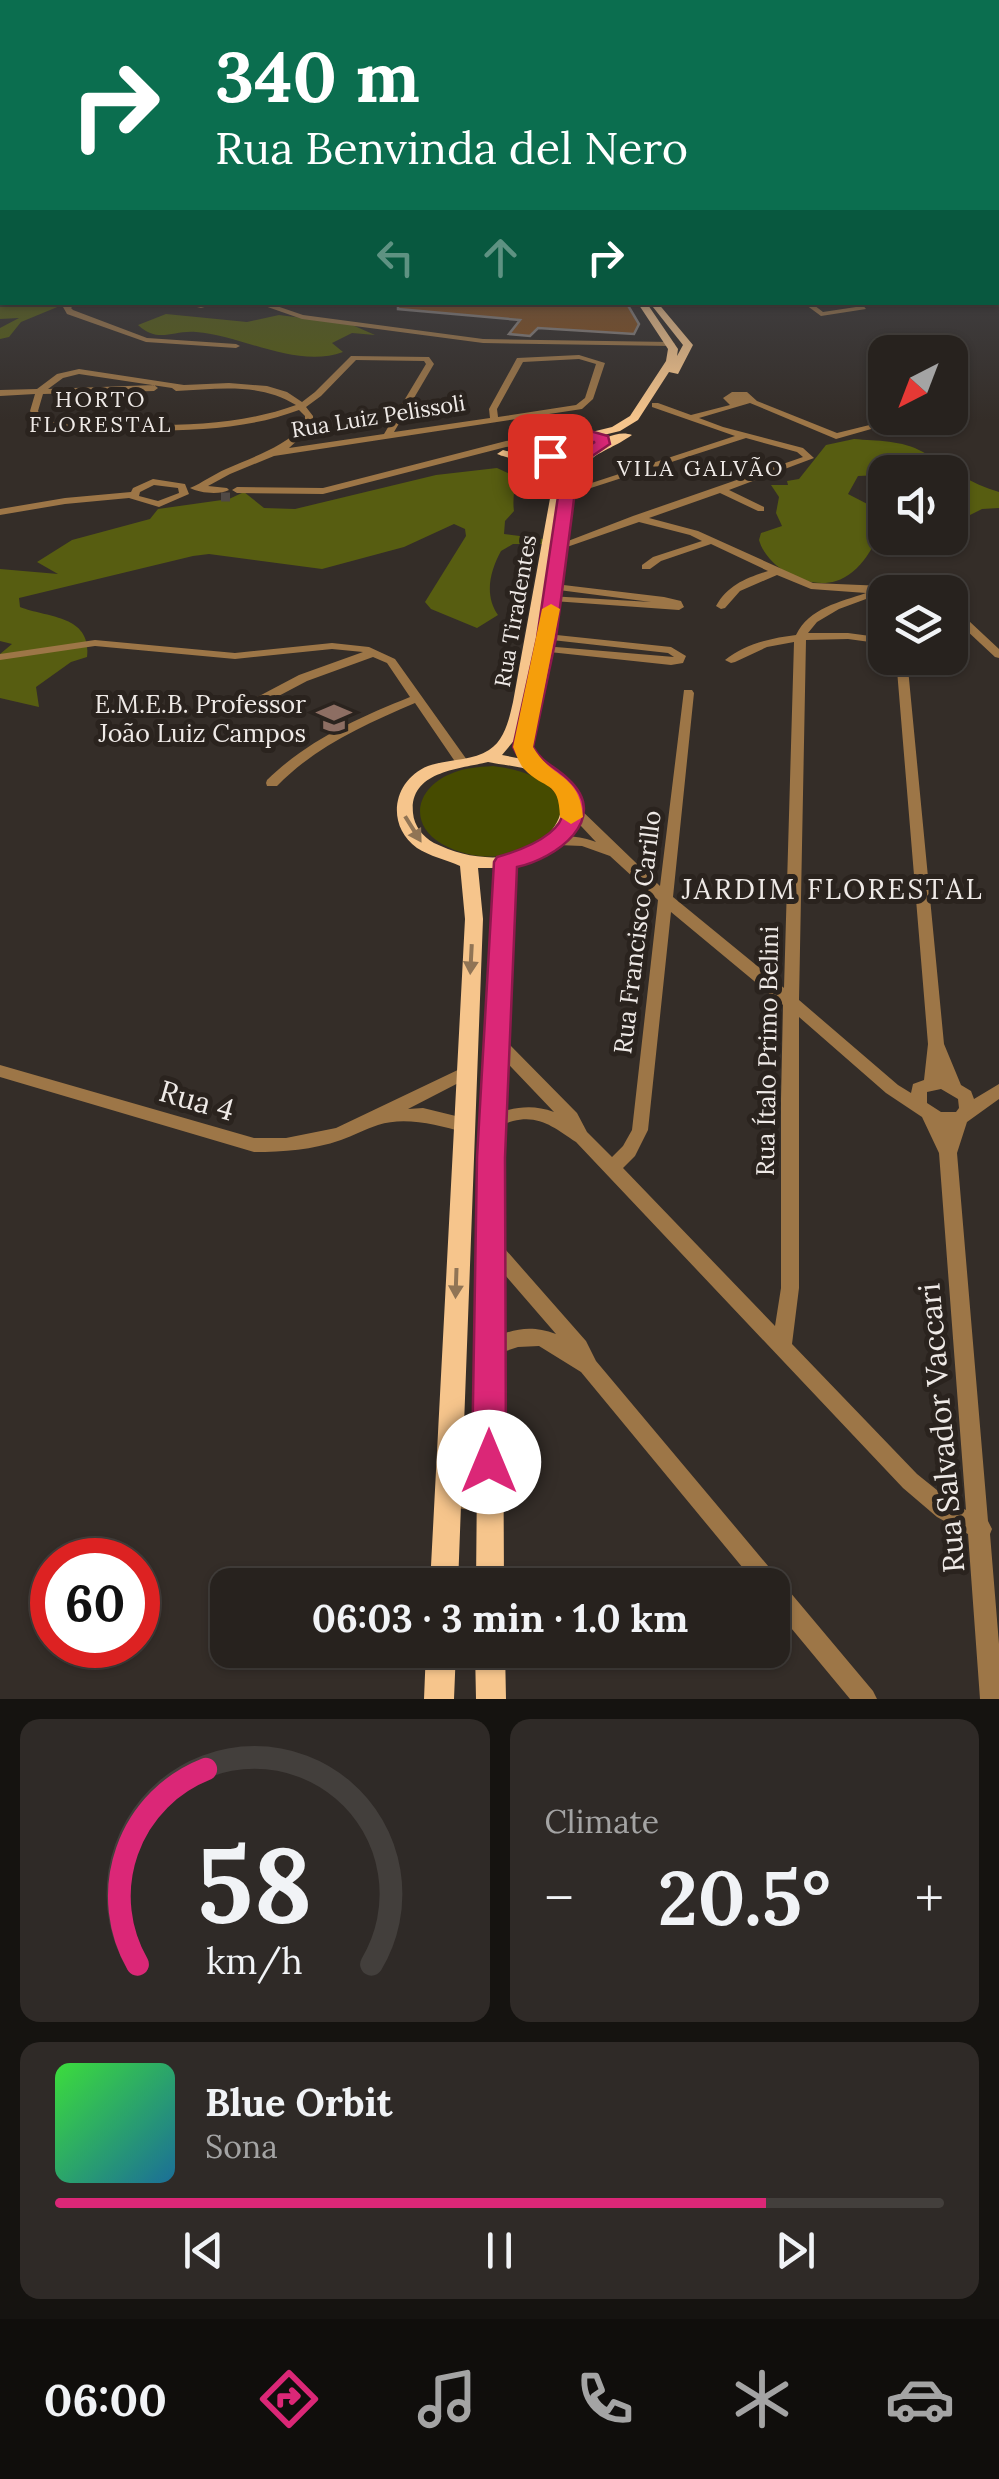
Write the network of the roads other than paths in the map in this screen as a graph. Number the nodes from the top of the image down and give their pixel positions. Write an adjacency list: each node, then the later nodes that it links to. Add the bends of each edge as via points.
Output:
1 (70, 305): 15 (street, via 70,312 146,340)
2 (264, 305): 7 (street)
3 (643, 305): 14 (main road)
4 (653, 305): 14 (main road)
5 (809, 305): 6 (street, via 821,314 862,310)
6 (858, 305)
7 (278, 310): 8 (street); 9 (street)
8 (318, 316): 9 (street); 10 (street)
9 (339, 322): 11 (street)
10 (398, 324): 11 (street); 12 (street)
11 (408, 330): 13 (street)
12 (496, 338): 13 (street); 14 (street)
13 (470, 340): 14 (street)
14 (678, 341): 20 (main road); 27 (main road, via 634,418)
15 (236, 346)
16 (181, 388): 17 (street); 17 (street, via 79,371); 21 (street, via 254,388)
17 (40, 391): 18 (street); 21 (street, via 34,403 38,417 61,428 230,422)
18 (0, 392)
19 (747, 403): 23 (street); 23 (street, via 750,396 739,394); 24 (street, via 836,436)
20 (655, 405): 23 (street); 27 (main road, via 635,430)
21 (303, 406): 25 (street, via 354,358 426,359 430,364); 29 (street, via 308,426)
22 (494, 417): 22 (street, Rua Luiz Pelissoli, via 586,404 599,361 520,360); 25 (street, Rua Luiz Pelissoli)
23 (688, 418): 26 (street)
24 (868, 428)
25 (388, 434): 29 (street, Rua Luiz Pelissoli)
26 (744, 436): 33 (street, via 809,458); 35 (street)
27 (593, 442): 28 (street); 30 (main road); 31 (main road, via 564,443)
28 (504, 449): 31 (main road); 36 (street, via 329,497)
29 (268, 454): 32 (street)
30 (582, 456): 31 (main road); 35 (main road, Rua Tiradentes)
31 (551, 462): 63 (main road, Rua Tiradentes, via 559,482 522,692 510,738)
32 (199, 488): 34 (street); 36 (street)
33 (722, 490): 38 (street); 40 (street)
34 (181, 492): 36 (street); 37 (street, via 151,504); 37 (street, via 153,482)
35 (566, 493): 43 (main road, Rua Tiradentes)
36 (229, 494)
37 (133, 495): 39 (street)
38 (760, 509)
39 (0, 512)
40 (636, 518): 41 (street); 42 (street)
41 (664, 526): 42 (street); 44 (street)
42 (606, 528): 43 (street)
43 (561, 539): 48 (main road, Rua Tiradentes)
44 (711, 541): 45 (street); 46 (street)
45 (646, 567)
46 (774, 572): 47 (street, via 811,586); 50 (street, via 735,589)
47 (868, 588)
48 (554, 593): 48 (street, via 679,607 664,600); 54 (main road, Rua Tiradentes)
49 (868, 595): 52 (street, via 817,615)
50 (721, 606)
51 (968, 623): 56 (street)
52 (800, 638): 53 (street); 58 (street); 73 (street, Rua Ítalo Primo Belini)
53 (868, 640)
54 (546, 643): 54 (street, via 676,662 680,656 671,650); 65 (main road, Rua Tiradentes, via 523,747)
55 (376, 653): 57 (street, via 346,646 234,656 95,644); 61 (street, via 392,660); 62 (street, via 318,672)
56 (999, 655)
57 (0, 657)
58 (731, 660)
59 (903, 675): 75 (street)
60 (688, 693): 72 (street, Rua Francisco Carillo)
61 (415, 699): 64 (street); 66 (street, via 330,738)
62 (246, 708)
63 (489, 757): 64 (main road); 65 (main road)
64 (461, 760): 70 (main road, one-way to 70, via 419,779 403,811 422,843)
65 (533, 765): 67 (main road, via 562,784)
66 (272, 782)
67 (573, 810): 68 (main road); 69 (street)
68 (558, 841): 69 (street, via 594,845); 71 (main road)
69 (617, 858): 72 (street)
70 (469, 862): 71 (main road); 77 (main road, one-way to 77, via 474,919)
71 (505, 862): 74 (main road)
72 (666, 901): 73 (street); 89 (street, Rua Francisco Carillo, via 640,1130)
73 (791, 1004): 78 (street); 91 (street, Rua Ítalo Primo Belini, via 790,1288)
74 (496, 1041): 85 (main road); 87 (street)
75 (936, 1044): 79 (street); 80 (street)
76 (0, 1071): 84 (street, Rua 4, via 254,1145 314,1144)
77 (464, 1073): 84 (street, Rua 4); 86 (main road)
78 (877, 1075): 79 (street); 82 (street)
79 (928, 1083): 80 (street); 82 (street, via 916,1093)
80 (956, 1088): 81 (street); 83 (street, via 968,1102)
81 (997, 1091): 83 (street)
82 (925, 1111): 83 (street, via 946,1121); 88 (street, Rua Salvador Vaccari)
83 (962, 1116): 88 (street, Rua Salvador Vaccari)
84 (378, 1117): 86 (street, Rua 4, via 423,1115)
85 (494, 1121): 87 (street, via 534,1110); 90 (main road)
86 (464, 1126): 94 (main road, one-way to 94)
87 (582, 1137): 89 (street)
88 (948, 1153): 96 (street, Rua Salvador Vaccari)
89 (613, 1167): 91 (street)
90 (490, 1246): 92 (main road); 93 (street)
91 (782, 1345): 96 (street, via 910,1481)
92 (488, 1348): 93 (street, via 536,1334); 95 (main road)
93 (589, 1367): 99 (street)
94 (448, 1496): 95 (street); 97 (main road)
95 (489, 1500): 98 (main road)
96 (981, 1530): 106 (street, Rua Salvador Vaccari)
97 (445, 1568)
98 (490, 1568)
99 (757, 1568)
100 (790, 1608): 105 (street)
101 (440, 1668): 103 (main road)
102 (490, 1668): 104 (main road)
103 (439, 1699)
104 (490, 1699)
105 (865, 1699)
106 (992, 1699)

